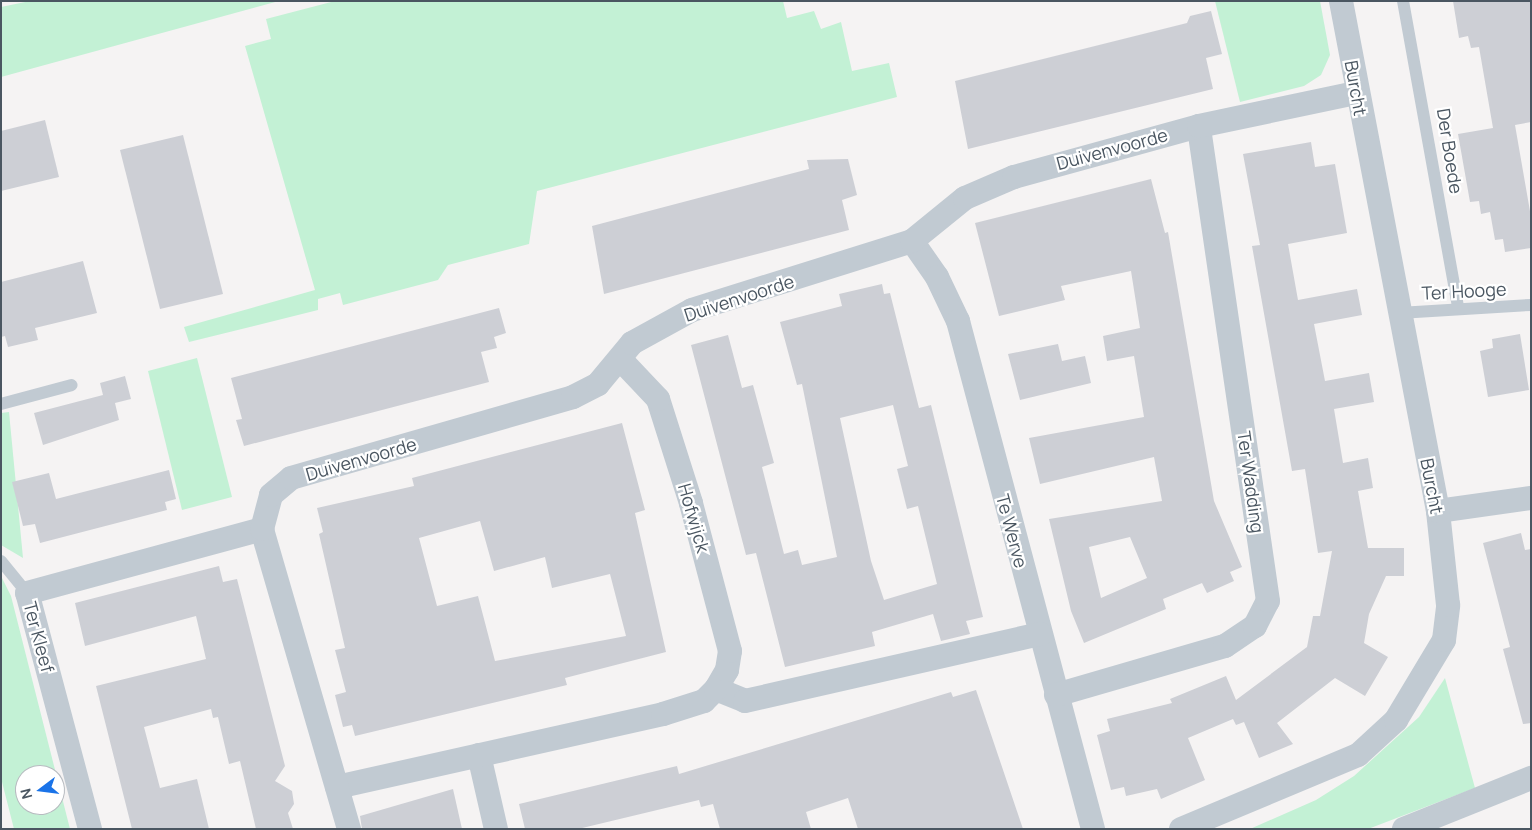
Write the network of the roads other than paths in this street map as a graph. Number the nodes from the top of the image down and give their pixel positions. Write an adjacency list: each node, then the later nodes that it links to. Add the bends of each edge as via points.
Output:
1 (1341, 1): 3 (street, Burcht)
2 (1403, 1): 7 (lane, Der Boede)
3 (1356, 93): 4 (street, Duivenvoorde); 8 (street, Burcht)
4 (1199, 126): 5 (street, Duivenvoorde, via 1014,177 965,198); 19 (street, Ter Wadding, via 1268,601 1255,626 1225,646)
5 (912, 241): 9 (street, Duivenvoorde, via 692,310 632,342); 17 (street, Te Werve, via 937,277 958,321)
6 (1531, 305): 7 (lane, Ter Hooge)
7 (1458, 308): 8 (lane, Ter Hooge)
8 (1398, 312): 13 (street, Burcht)
9 (620, 359): 14 (street, Duivenvoorde, via 598,384 573,397 291,478 272,495); 18 (street, Hofwijck, via 658,399 691,503 730,651 727,670)
10 (72, 385): 11 (lane)
11 (1, 404)
12 (1531, 498): 13 (street)
13 (1438, 511): 27 (street, Burcht, via 1448,605 1444,640 1396,720 1358,755)
14 (262, 529): 16 (street, Ter Kleef); 22 (street)
15 (1, 561): 16 (lane)
16 (27, 593): 23 (street, Ter Kleef)
17 (1040, 634): 18 (street, via 745,701); 19 (street, Te Werve)
18 (716, 689): 20 (street, Hofwijck, via 704,701 663,714)
19 (1056, 695): 26 (street, Te Werve)
20 (479, 755): 22 (street, Hofwijck); 25 (street)
21 (1531, 778): 28 (street)
22 (337, 787): 24 (street)
23 (90, 829)
24 (349, 829)
25 (496, 829)
26 (1093, 829)
27 (1181, 829)
28 (1404, 829)

